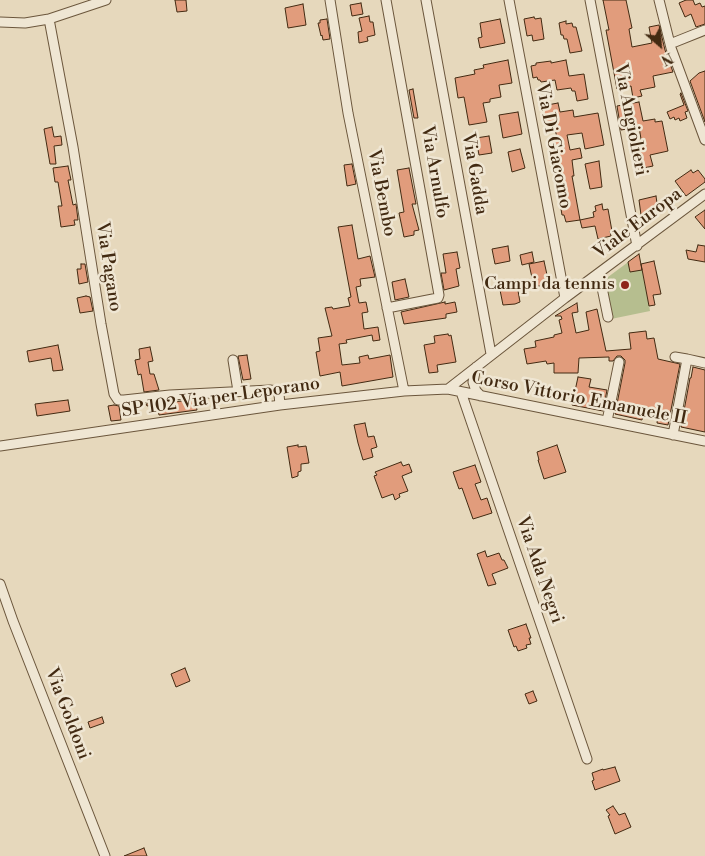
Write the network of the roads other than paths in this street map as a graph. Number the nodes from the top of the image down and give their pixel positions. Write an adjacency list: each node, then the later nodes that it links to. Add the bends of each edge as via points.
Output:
1 (106, 0): 8 (street)
2 (330, 0): 17 (street, Via Bembo, via 348,113)
3 (386, 0): 17 (street, Via Arnulfo, via 440,295)
4 (426, 0): 19 (street, Via Gadda)
5 (509, 0): 16 (street, Via Di Giacomo)
6 (590, 0): 14 (street, Via Angiolieri)
7 (660, 0): 11 (street)
8 (48, 19): 9 (street, via 26,23); 27 (street, Via Pagano, via 114,394 118,400 124,400)
9 (0, 22)
10 (705, 30): 11 (street)
11 (670, 44): 12 (street)
12 (705, 140)
13 (705, 194): 14 (street, Viale Europa)
14 (637, 246): 15 (street, Viale Europa)
15 (599, 273): 16 (street, Viale Europa); 18 (street)
16 (565, 298): 19 (street, Viale Europa)
17 (387, 308): 28 (street, Via Bembo)
18 (608, 317)
19 (492, 354): 25 (street, Viale Europa)
20 (675, 357): 21 (street)
21 (687, 359): 24 (street); 33 (street)
22 (234, 360): 27 (street)
23 (619, 362): 32 (street)
24 (705, 363)
25 (477, 366): 26 (street, Viale Europa); 30 (street, via 473,382)
26 (448, 389): 28 (street, SP 102 Via per Leporano); 29 (street, Corso Vittorio Emanuele II)
27 (238, 391): 31 (street, Via Pagano, via 277,391)
28 (404, 391): 31 (street, SP 102 Via per Leporano)
29 (461, 392): 30 (street, Corso Vittorio Emanuele II); 37 (street, Via Ada Negri)
30 (481, 396): 32 (street, Corso Vittorio Emanuele II)
31 (280, 405): 35 (street, SP 102 Via per Leporano)
32 (607, 421): 33 (street, Corso Vittorio Emanuele II)
33 (672, 435): 34 (street, Corso Vittorio Emanuele II)
34 (705, 441)
35 (0, 446)
36 (0, 584): 38 (street, Via Goldoni)
37 (587, 759)
38 (106, 856)

